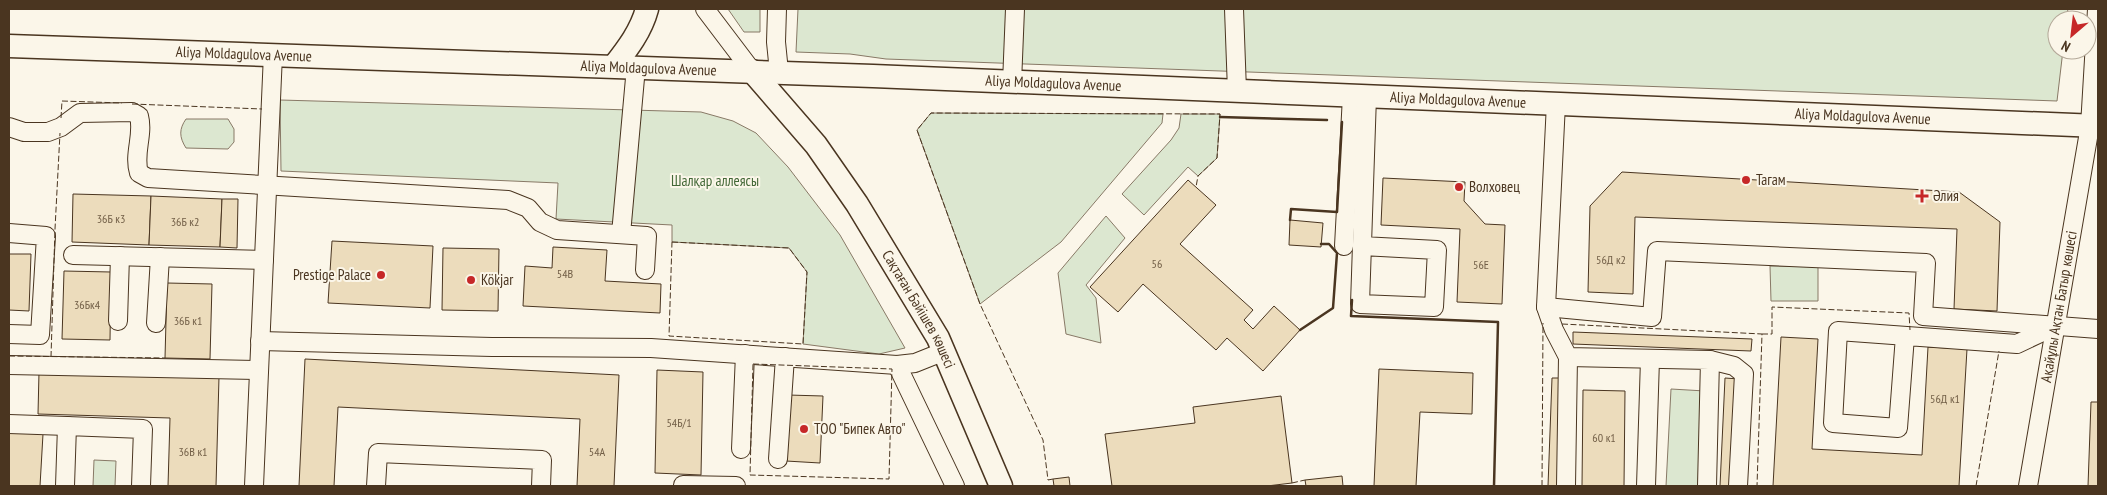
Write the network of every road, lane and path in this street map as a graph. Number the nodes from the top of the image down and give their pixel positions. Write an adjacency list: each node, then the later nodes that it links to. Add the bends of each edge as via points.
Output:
1 (647, 9): 9 (main road, via 635,38)
2 (705, 9): 11 (street)
3 (777, 9): 12 (street)
4 (1015, 9): 13 (street)
5 (1234, 9): 14 (street)
6 (2097, 9): 17 (street, Ақайұлы Ақтан Батыр көшесі)
7 (9, 46): 8 (main road, Aliya Moldagulova Avenue)
8 (273, 54): 9 (main road, Aliya Moldagulova Avenue); 20 (street)
9 (614, 66): 10 (main road, Aliya Moldagulova Avenue)
10 (636, 67): 11 (main road, Aliya Moldagulova Avenue); 22 (street)
11 (752, 72): 12 (main road, Aliya Moldagulova Avenue); 19 (main road, Сақтаған Бәйішев көшесі)
12 (779, 72): 13 (main road, Aliya Moldagulova Avenue); 19 (main road, Сақтаған Бәйішев көшесі)
13 (1012, 82): 14 (main road, Aliya Moldagulova Avenue)
14 (1237, 91): 15 (main road, Aliya Moldagulova Avenue)
15 (1360, 96): 16 (main road, Aliya Moldagulova Avenue); 23 (street); 24 (street)
16 (1556, 103): 17 (main road, Aliya Moldagulova Avenue); 30 (street)
17 (2094, 126): 33 (street, Ақайұлы Ақтан Батыр көшесі)
18 (9, 127): 20 (street, via 24,132 48,132 80,113 132,112 139,116 141,122 136,163 139,173 148,178)
19 (816, 145): 38 (main road, Сақтаған Бәйішев көшесі, via 857,204)
20 (268, 184): 22 (street, via 508,200 528,208 540,222 557,230); 28 (street)
21 (9, 234): 35 (street, via 46,236 40,335)
22 (621, 234): 29 (street, via 647,236)
23 (1344, 246)
24 (1362, 246): 24 (street, via 1360,304 1434,307 1437,250)
25 (73, 255): 26 (street)
26 (120, 256): 27 (street); 31 (street)
27 (160, 257): 28 (street); 32 (street)
28 (264, 260): 37 (street)
29 (645, 270)
30 (1546, 308): 33 (street, via 1652,317 1657,251 1926,263 1922,316); 41 (street)
31 (118, 322)
32 (156, 323)
33 (2056, 326): 34 (street); 36 (street, via 2016,344); 64 (street, Ақайұлы Ақтан Батыр көшесі)
34 (2098, 329)
35 (9, 334)
36 (1905, 336): 36 (street, via 1838,331 1834,423 1898,428)
37 (260, 341): 39 (street, via 651,348); 46 (street)
38 (945, 351): 45 (street, via 915,363); 59 (main road, Сақтаған Бәйішев көшесі)
39 (745, 354): 40 (street); 49 (street)
40 (786, 357): 45 (street); 50 (street)
41 (1568, 357): 42 (street); 60 (street)
42 (1650, 359): 43 (street); 61 (street)
43 (1710, 360): 62 (street); 63 (street, via 1734,366 1744,374)
44 (9, 365): 46 (street)
45 (897, 365): 58 (street)
46 (259, 370): 54 (street)
47 (9, 424): 48 (street)
48 (66, 426): 52 (street); 53 (street, via 143,429)
49 (741, 449)
50 (778, 459)
51 (683, 484): 57 (street)
52 (65, 486)
53 (141, 486)
54 (254, 486)
55 (376, 486): 56 (street, via 378,453 542,460)
56 (541, 486)
57 (736, 486)
58 (954, 486)
59 (1001, 486)
60 (1566, 486)
61 (1646, 486)
62 (1706, 486)
63 (1738, 486)
64 (2028, 486)

